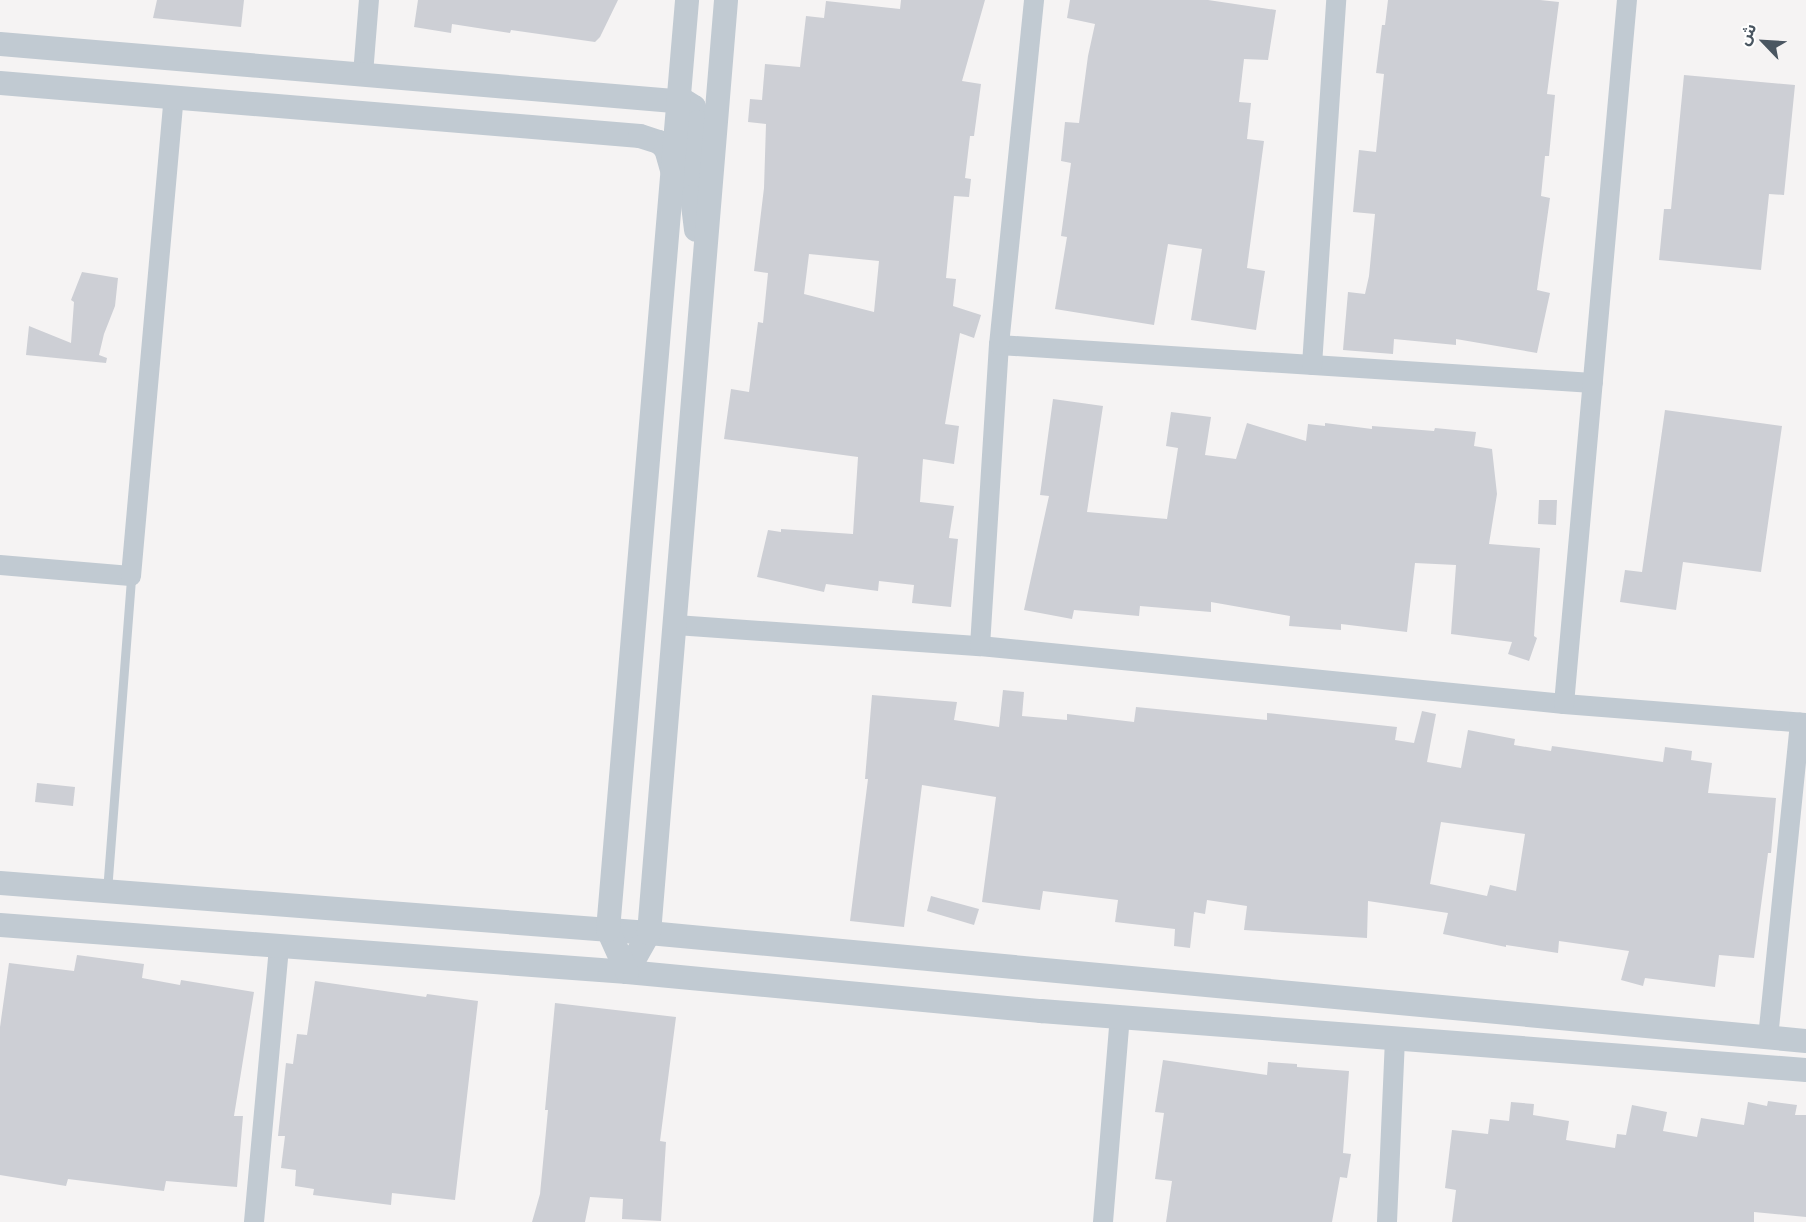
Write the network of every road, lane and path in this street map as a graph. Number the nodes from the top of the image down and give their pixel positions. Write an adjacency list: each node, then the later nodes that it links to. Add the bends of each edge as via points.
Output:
1 (369, 0): 8 (street)
2 (687, 0): 11 (street)
3 (726, 0): 13 (street)
4 (1034, 0): 14 (street)
5 (1336, 0): 15 (street)
6 (1627, 0): 16 (street)
7 (0, 44): 8 (street)
8 (363, 74): 11 (street)
9 (0, 82): 10 (street)
10 (174, 98): 12 (street, via 640,136 659,142 666,149); 18 (street)
11 (679, 100): 12 (street); 13 (street, via 694,107 698,122 692,197)
12 (672, 172): 26 (street)
13 (702, 286): 19 (street)
14 (999, 345): 15 (street); 20 (street)
15 (1312, 365): 16 (street)
16 (1593, 383): 21 (street)
17 (0, 565): 18 (street)
18 (131, 576): 24 (lane)
19 (676, 625): 20 (street); 27 (street)
20 (980, 646): 21 (street)
21 (1564, 704): 22 (street)
22 (1803, 723): 32 (street)
23 (0, 883): 24 (street)
24 (107, 893): 26 (street)
25 (0, 926): 28 (street)
26 (608, 930): 27 (street); 29 (street)
27 (649, 933): 29 (street); 32 (street)
28 (279, 947): 29 (street); 35 (street)
29 (627, 972): 30 (street)
30 (1120, 1017): 31 (street); 36 (street)
31 (1395, 1038): 34 (street); 37 (street)
32 (1768, 1038): 33 (street)
33 (1806, 1041)
34 (1806, 1070)
35 (254, 1222)
36 (1104, 1222)
37 (1387, 1222)

